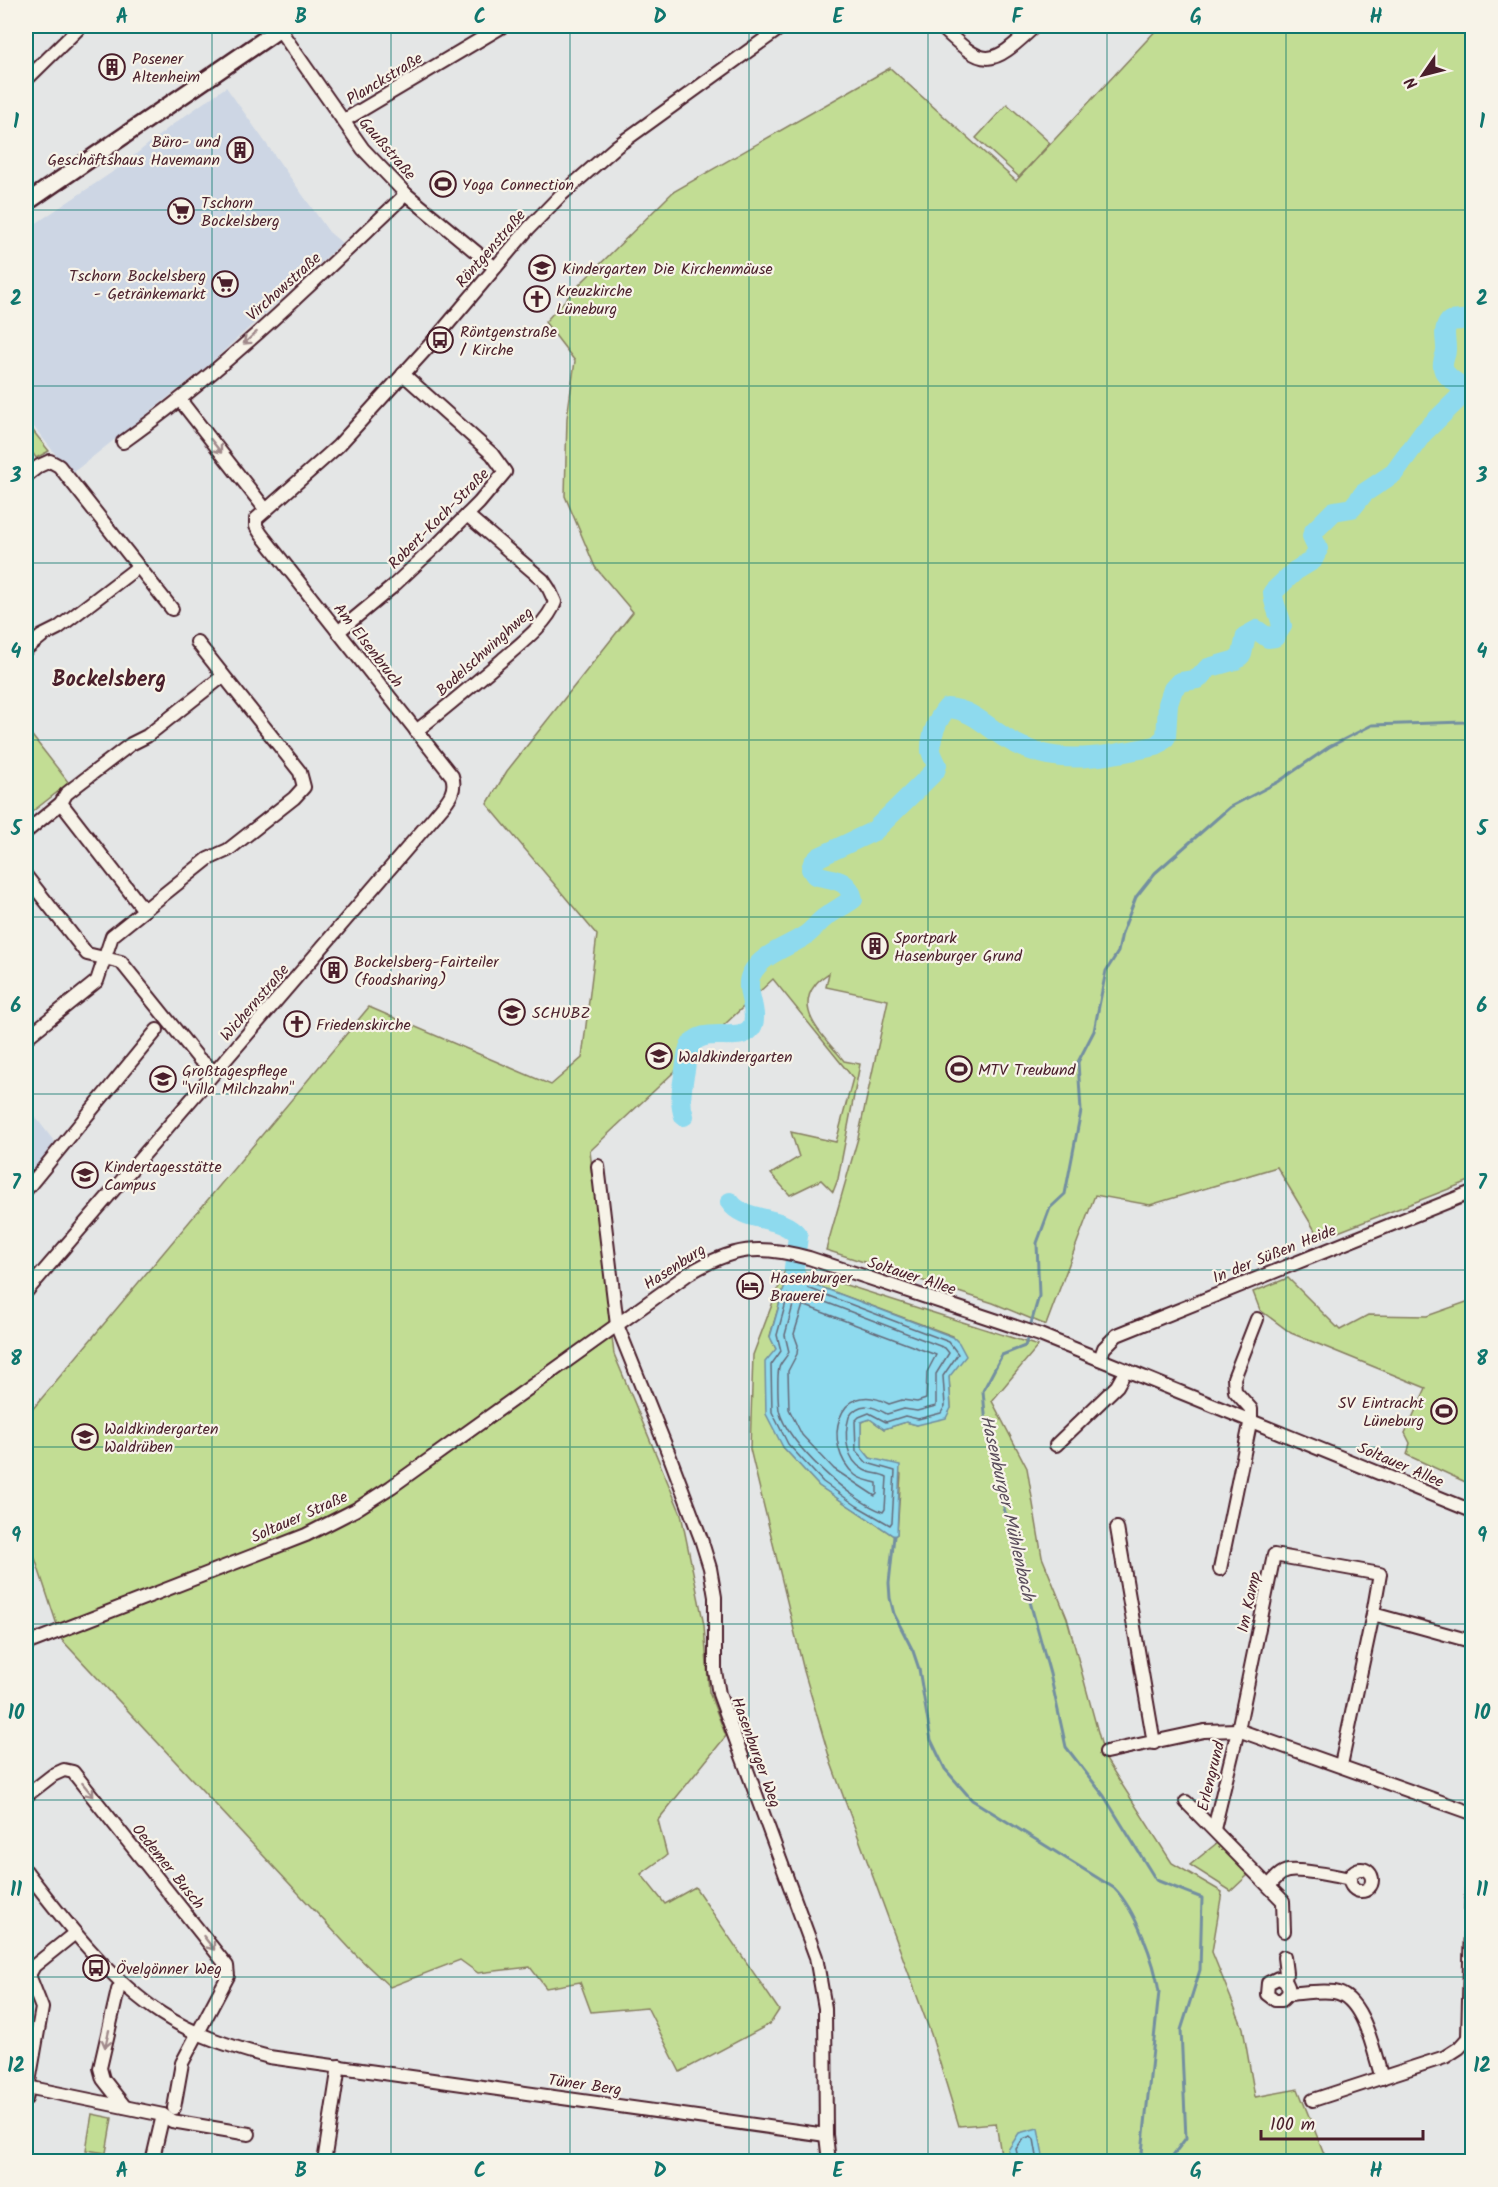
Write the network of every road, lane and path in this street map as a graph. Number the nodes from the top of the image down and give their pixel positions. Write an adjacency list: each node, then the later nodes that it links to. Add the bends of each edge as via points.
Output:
1 (81, 26): 7 (street)
2 (503, 26): 8 (street, Planckstraße)
3 (783, 26): 11 (street, Röntgenstraße, via 602,158 539,217)
4 (940, 26): 5 (street, via 969,52 994,58)
5 (1035, 26)
6 (280, 27): 8 (street, Gaußstraße); 10 (main road)
7 (26, 80)
8 (343, 121): 9 (street, Gaußstraße, via 363,149)
9 (406, 194): 11 (street, Gaußstraße); 13 (street, Virchowstraße, one-way to 13)
10 (26, 203)
11 (494, 267): 12 (street, Röntgenstraße)
12 (403, 374): 16 (street, Röntgenstraße, via 338,446); 17 (street, Robert-Koch-Straße, via 505,470)
13 (180, 400): 14 (street, Virchowstraße); 16 (street, one-way to 16)
14 (123, 442)
15 (26, 476): 19 (street, via 50,461 59,466)
16 (266, 510): 18 (street, Röntgenstraße, via 256,519)
17 (467, 515): 21 (street, Robert-Koch-Straße, via 391,588); 25 (street, Bodelschwinghweg, via 543,580 555,602 542,622 513,650)
18 (256, 526): 21 (street, Am Elsenbruch)
19 (138, 567): 20 (street); 23 (street)
20 (172, 609)
21 (338, 632): 25 (street, Am Elsenbruch)
22 (197, 642): 24 (street)
23 (26, 649)
24 (223, 676): 27 (street, via 76,786); 30 (street, via 300,772 304,787 228,850 208,859)
25 (416, 731): 26 (street, Am Elsenbruch)
26 (455, 784): 34 (street, Wichernstraße, via 454,792 434,817)
27 (62, 804): 28 (street); 30 (street)
28 (26, 832)
29 (26, 876): 31 (street, via 87,954)
30 (144, 910): 31 (street, via 112,936)
31 (105, 958): 33 (street, via 97,981); 34 (street, via 121,962 199,1059)
32 (157, 1030): 36 (street)
33 (26, 1038)
34 (215, 1072): 39 (street, Wichernstraße)
35 (598, 1166): 41 (street, Hasenburger Weg)
36 (26, 1190)
37 (1473, 1192): 42 (street, In der Süßen Heide, via 1117,1335 1104,1348)
38 (791, 1253): 41 (street, Hasenburg, via 751,1249 709,1261); 42 (street, Soltauer Allee, via 1022,1328)
39 (26, 1292)
40 (1257, 1319): 44 (street, via 1234,1378 1236,1391 1251,1409)
41 (617, 1325): 51 (street, Soltauer Straße, via 391,1488 328,1525); 80 (street, Hasenburger Weg, via 701,1539 715,1597 719,1694 816,1957 825,2008)
42 (1100, 1359): 43 (street, Soltauer Allee)
43 (1126, 1370): 44 (street, Soltauer Allee); 45 (street, via 1117,1386)
44 (1251, 1419): 46 (street, Soltauer Allee); 48 (street)
45 (1056, 1445)
46 (1473, 1511)
47 (1118, 1528): 53 (street)
48 (1220, 1569)
49 (1374, 1614): 50 (street); 52 (street, Im Kamp, via 1380,1574 1274,1555); 55 (street, Im Kamp)
50 (1467, 1640)
51 (26, 1644)
52 (1238, 1730): 53 (street, via 1204,1731); 55 (street); 59 (street, Erlengrund)
53 (1154, 1743): 54 (street)
54 (1106, 1752)
55 (1341, 1765): 58 (street)
56 (26, 1796): 71 (street, Oedemer Busch, one-way to 71, via 53,1775 64,1770 73,1772 227,1966 228,1976)
57 (1186, 1802): 59 (street, Erlengrund)
58 (1473, 1813)
59 (1214, 1829): 62 (street, Erlengrund)
60 (26, 1871): 65 (street, Tüner Berg)
61 (1350, 1879): 62 (street, via 1286,1871)
62 (1269, 1886): 64 (street, Erlengrund, via 1283,1901)
63 (1473, 1886): 72 (street)
64 (1284, 1931)
65 (75, 1932): 67 (street); 69 (street, Tüner Berg)
66 (1284, 1957): 68 (street)
67 (27, 1976): 75 (street, via 42,2008)
68 (1284, 1980): 70 (street); 70 (street, via 1270,1980 1267,1994 1275,2001)
69 (122, 1983): 71 (street, Tüner Berg, via 163,2015); 77 (street, one-way to 77, via 100,2068)
70 (1288, 1994): 74 (street, via 1334,1992 1351,2000 1362,2016)
71 (199, 2033): 73 (street, Tüner Berg, via 269,2057); 78 (street, via 182,2063)
72 (1470, 2039): 74 (street, via 1445,2057)
73 (339, 2066): 80 (street, Tüner Berg); 82 (street)
74 (1382, 2078): 76 (street)
75 (26, 2093): 77 (street)
76 (1313, 2100)
77 (125, 2107): 78 (street)
78 (169, 2111): 79 (street, via 172,2121); 81 (street)
79 (249, 2134)
80 (826, 2135): 83 (street, Hasenburger Weg)
81 (152, 2162)
82 (324, 2162)
83 (829, 2162)

